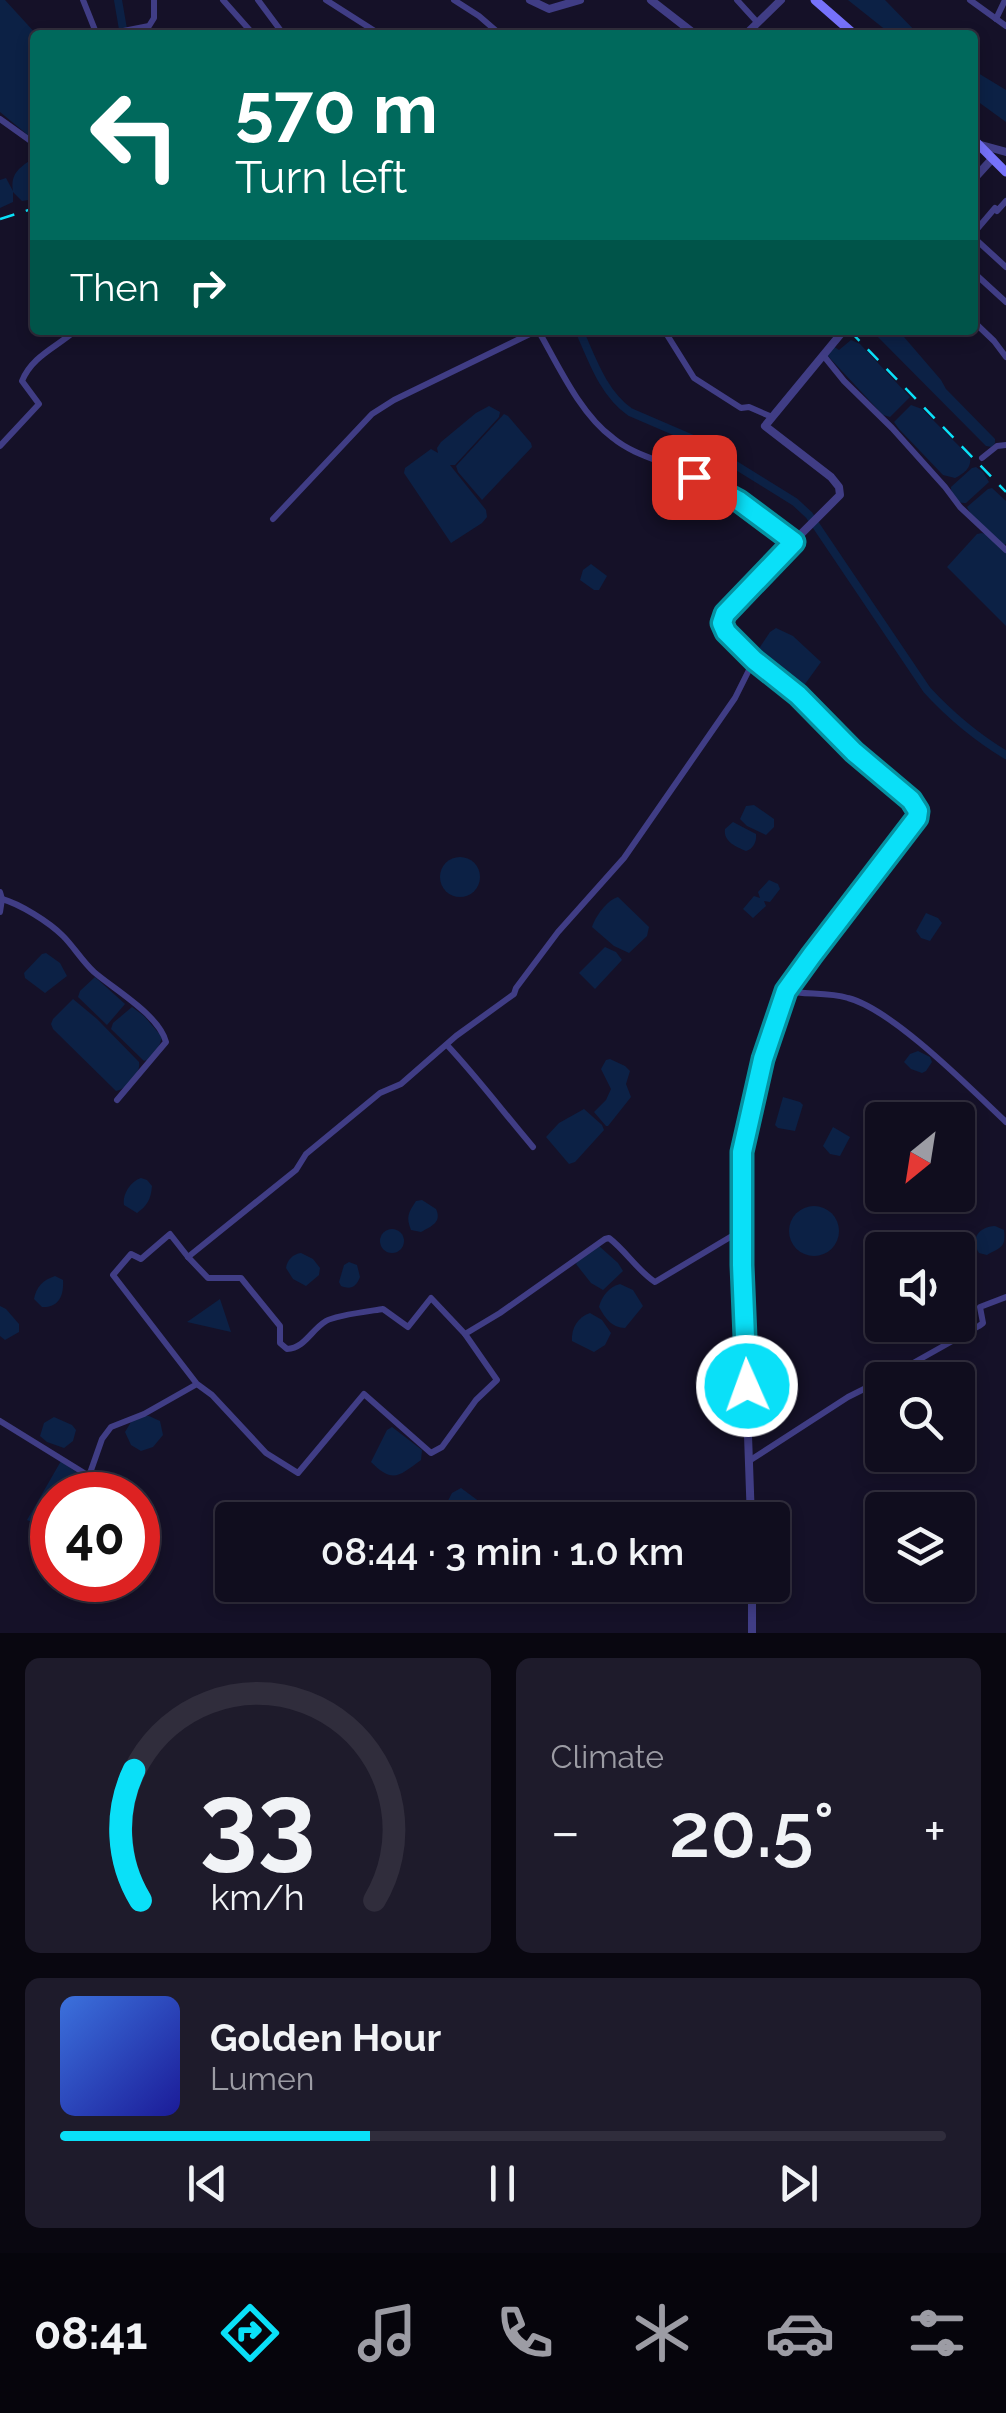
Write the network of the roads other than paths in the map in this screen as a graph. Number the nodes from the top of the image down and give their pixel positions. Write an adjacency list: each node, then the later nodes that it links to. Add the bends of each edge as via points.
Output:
1 (83, 0): 19 (street)
2 (154, 0): 17 (street)
3 (223, 0): 22 (street)
4 (258, 0): 23 (street)
5 (326, 0): 24 (street)
6 (454, 0): 25 (street)
7 (530, 0): 8 (street, via 549,9)
8 (580, 0)
9 (651, 0): 26 (street)
10 (738, 0): 16 (street)
11 (781, 0): 16 (street)
12 (814, 0): 28 (main road)
13 (970, 0): 15 (street)
14 (1005, 0): 15 (street)
15 (996, 19): 18 (street)
16 (757, 22): 27 (street)
17 (151, 24): 20 (street); 21 (street)
18 (1006, 26)
19 (100, 30)
20 (122, 30)
21 (153, 30)
22 (250, 30)
23 (280, 30)
24 (373, 30)
25 (496, 30)
26 (690, 30)
27 (750, 30)
28 (850, 30)
29 (0, 119): 30 (street)
30 (30, 140)
31 (978, 143): 33 (street)
32 (978, 144): 34 (main road)
33 (1006, 152)
34 (992, 159): 35 (main road); 36 (street)
35 (1006, 172)
36 (978, 174)
37 (1006, 201): 38 (street)
38 (978, 228)
39 (978, 241): 40 (street)
40 (1006, 267)
41 (978, 276): 42 (street)
42 (1005, 298)
43 (978, 326): 50 (street)
44 (69, 335): 53 (street, via 29,368 22,381 38,404)
45 (528, 335): 55 (street, via 372,414)
46 (541, 335): 56 (street, via 566,380 613,438 716,488)
47 (667, 335): 51 (street, via 694,378 742,408)
48 (839, 335): 49 (street)
49 (822, 354): 51 (street); 57 (street)
50 (1006, 357)
51 (772, 417): 56 (street, via 766,427 841,491)
52 (1006, 444): 54 (street)
53 (0, 446)
54 (982, 458)
55 (273, 519)
56 (796, 540): 58 (street, via 723,618 726,632)
57 (1006, 550)
58 (754, 660): 61 (street, via 918,811); 62 (street, via 624,858 514,994)
59 (1, 896): 60 (street); 63 (street, via 60,933 164,1032 166,1042)
60 (0, 912)
61 (786, 991): 64 (street, via 849,998 879,1012); 66 (street, via 742,1152)
62 (447, 1044): 65 (street); 67 (street)
63 (117, 1100)
64 (1006, 1122)
65 (533, 1148)
66 (742, 1230): 69 (street, via 655,1282 605,1239); 74 (street)
67 (188, 1257): 69 (street, via 208,1278 241,1278 280,1326 287,1350 329,1319 368,1311 383,1309 408,1328 431,1298); 71 (street, via 170,1234 142,1259 130,1254 113,1275)
68 (1006, 1297): 70 (street, via 980,1307 979,1326)
69 (464, 1334): 71 (street, via 497,1380 431,1453 364,1394 298,1473 266,1453)
70 (915, 1362)
71 (197, 1384): 73 (street, via 111,1427 89,1476)
72 (865, 1389): 74 (street)
73 (0, 1421)
74 (749, 1461): 75 (street)
75 (750, 1502)
76 (752, 1602): 77 (street)
77 (752, 1633)

